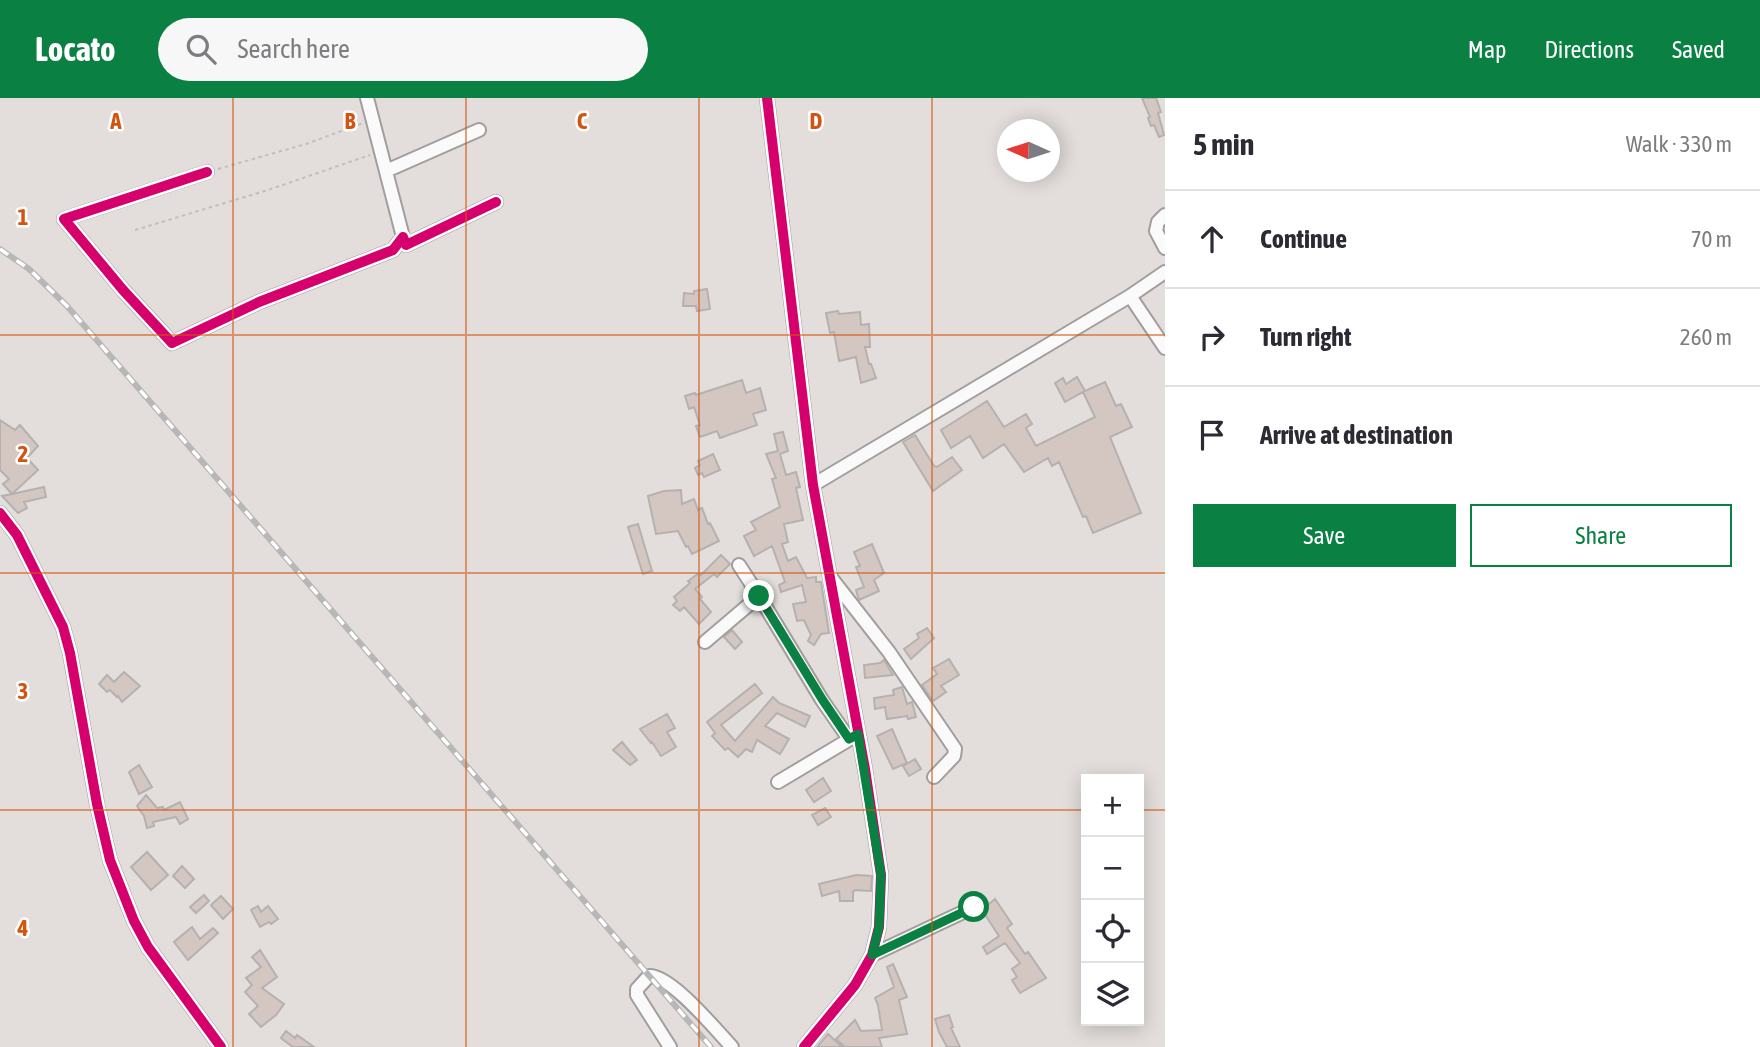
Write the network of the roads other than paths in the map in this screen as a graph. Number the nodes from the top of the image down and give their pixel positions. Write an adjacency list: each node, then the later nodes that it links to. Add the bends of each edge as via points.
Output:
1 (367, 98): 4 (street)
2 (767, 98): 13 (street)
3 (479, 130): 4 (street)
4 (386, 171): 8 (street)
5 (207, 172): 8 (street, via 64,219 172,343 260,302 393,250)
6 (496, 202): 8 (street, via 406,245)
7 (1165, 215): 9 (street, via 1156,231)
8 (403, 237)
9 (1165, 248)
10 (1165, 272): 11 (street)
11 (1130, 296): 12 (street); 13 (street)
12 (1165, 348)
13 (813, 485): 16 (street)
14 (0, 513): 24 (street, via 23,545 67,639 110,860 134,922)
15 (739, 565): 17 (street)
16 (830, 576): 19 (street); 20 (street, via 889,652 954,749 954,756)
17 (759, 596): 18 (street); 19 (street, via 822,699)
18 (705, 642)
19 (854, 736): 21 (street); 23 (street, via 881,875 879,927)
20 (934, 778)
21 (778, 782)
22 (974, 907): 23 (street)
23 (872, 955): 27 (street, via 855,985)
24 (221, 1047)
25 (670, 1047): 26 (street, via 637,995 649,976 658,976 681,995)
26 (732, 1047)
27 (804, 1047)

